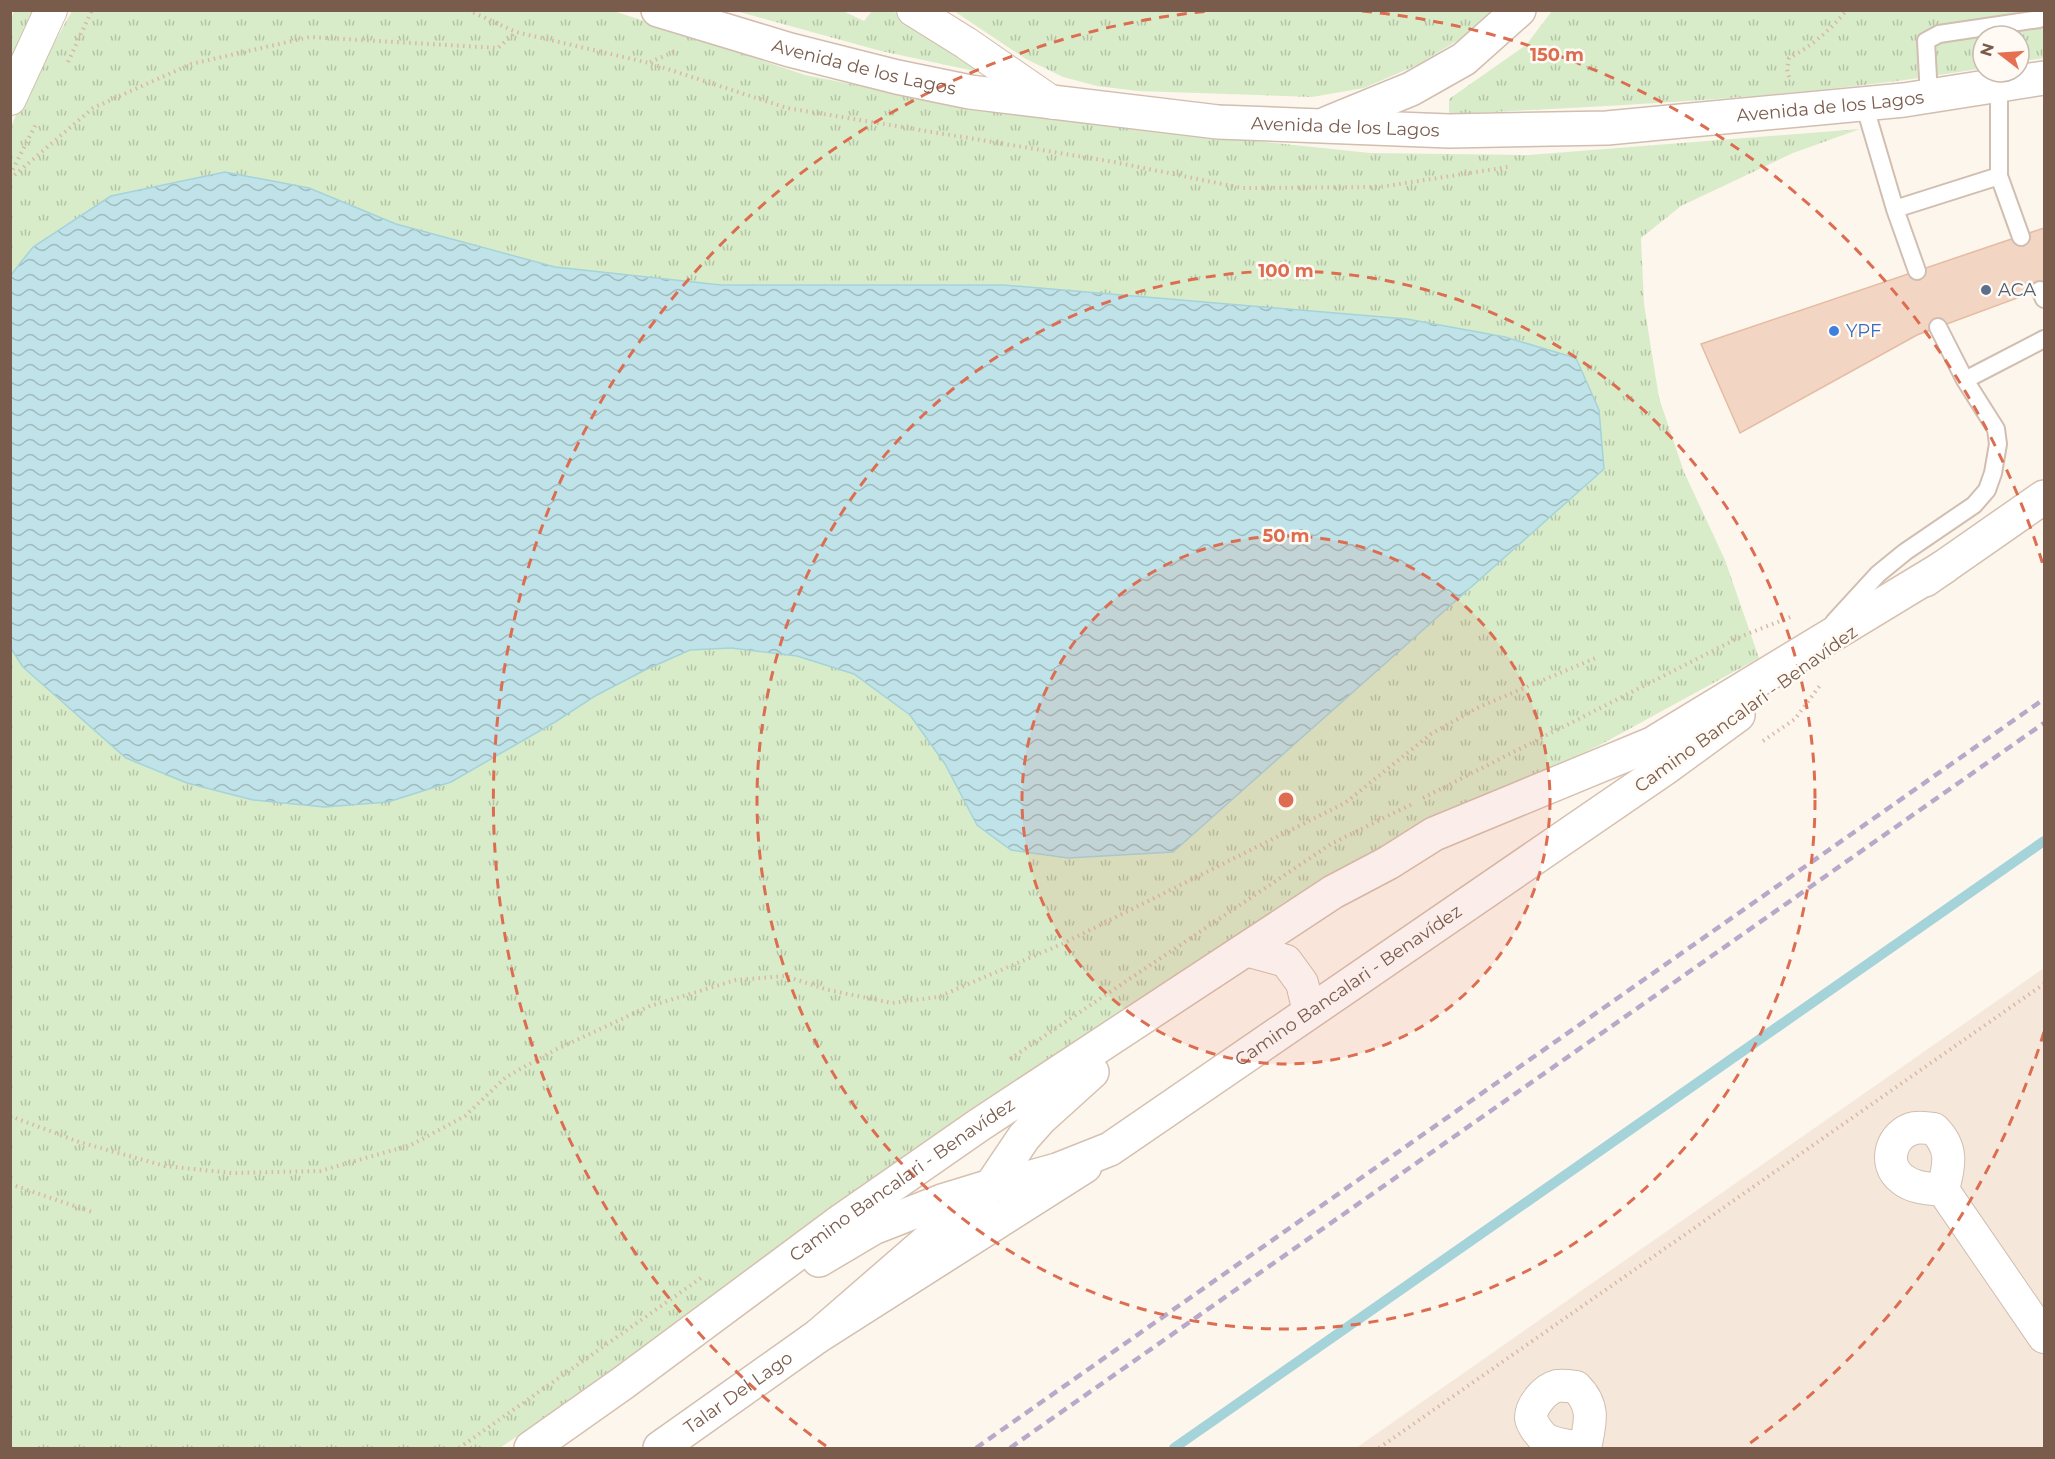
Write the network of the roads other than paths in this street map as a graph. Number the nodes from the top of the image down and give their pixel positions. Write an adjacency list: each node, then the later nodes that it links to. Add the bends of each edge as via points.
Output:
1 (51, 10): 9 (street)
2 (658, 10): 10 (main road, Avenida de los Lagos, via 897,77)
3 (913, 10): 10 (street)
4 (1520, 10): 12 (main road, via 1464,59 1411,89)
5 (2044, 16): 8 (lane, via 1939,34 1926,42)
6 (2044, 78): 7 (main road, Avenida de los Lagos)
7 (1999, 85): 8 (main road, Avenida de los Lagos); 13 (lane)
8 (1929, 96): 11 (main road, Avenida de los Lagos)
9 (10, 99)
10 (1053, 103): 12 (main road, Avenida de los Lagos, via 1218,122)
11 (1864, 104): 12 (main road, Avenida de los Lagos, via 1607,128 1449,131); 14 (lane)
12 (1318, 127)
13 (1999, 176): 14 (lane); 15 (lane)
14 (1895, 210): 16 (lane)
15 (2020, 237)
16 (1917, 271)
17 (1938, 327): 19 (lane)
18 (2044, 339): 19 (lane)
19 (1965, 380): 22 (lane, via 1996,429 1997,455 1987,490 1974,505 1878,573)
20 (2044, 497): 21 (main road, Camino Bancalari - Benavídez)
21 (1944, 567): 22 (main road, Camino Bancalari - Benavídez); 24 (main road, Camino Bancalari - Benavídez, via 1664,769)
22 (1810, 649): 23 (main road, Camino Bancalari - Benavídez, via 1652,744 1434,834 1333,892)
23 (1246, 950): 24 (street, via 1286,961 1302,983); 26 (main road, via 1050,1108 1024,1137); 28 (main road, Camino Bancalari - Benavídez, via 979,1125)
24 (1310, 1012): 25 (main road, Camino Bancalari - Benavídez)
25 (1110, 1149): 26 (main road, Camino Bancalari - Benavídez, via 1028,1179); 29 (main road)
26 (991, 1186): 28 (main road, Camino Bancalari - Benavídez, via 873,1228); 29 (main road)
27 (1943, 1191): 30 (street)
28 (706, 1322): 31 (main road, Camino Bancalari - Benavídez)
29 (818, 1336): 32 (main road, Talar Del Lago)
30 (2044, 1337)
31 (531, 1449)
32 (660, 1449)

